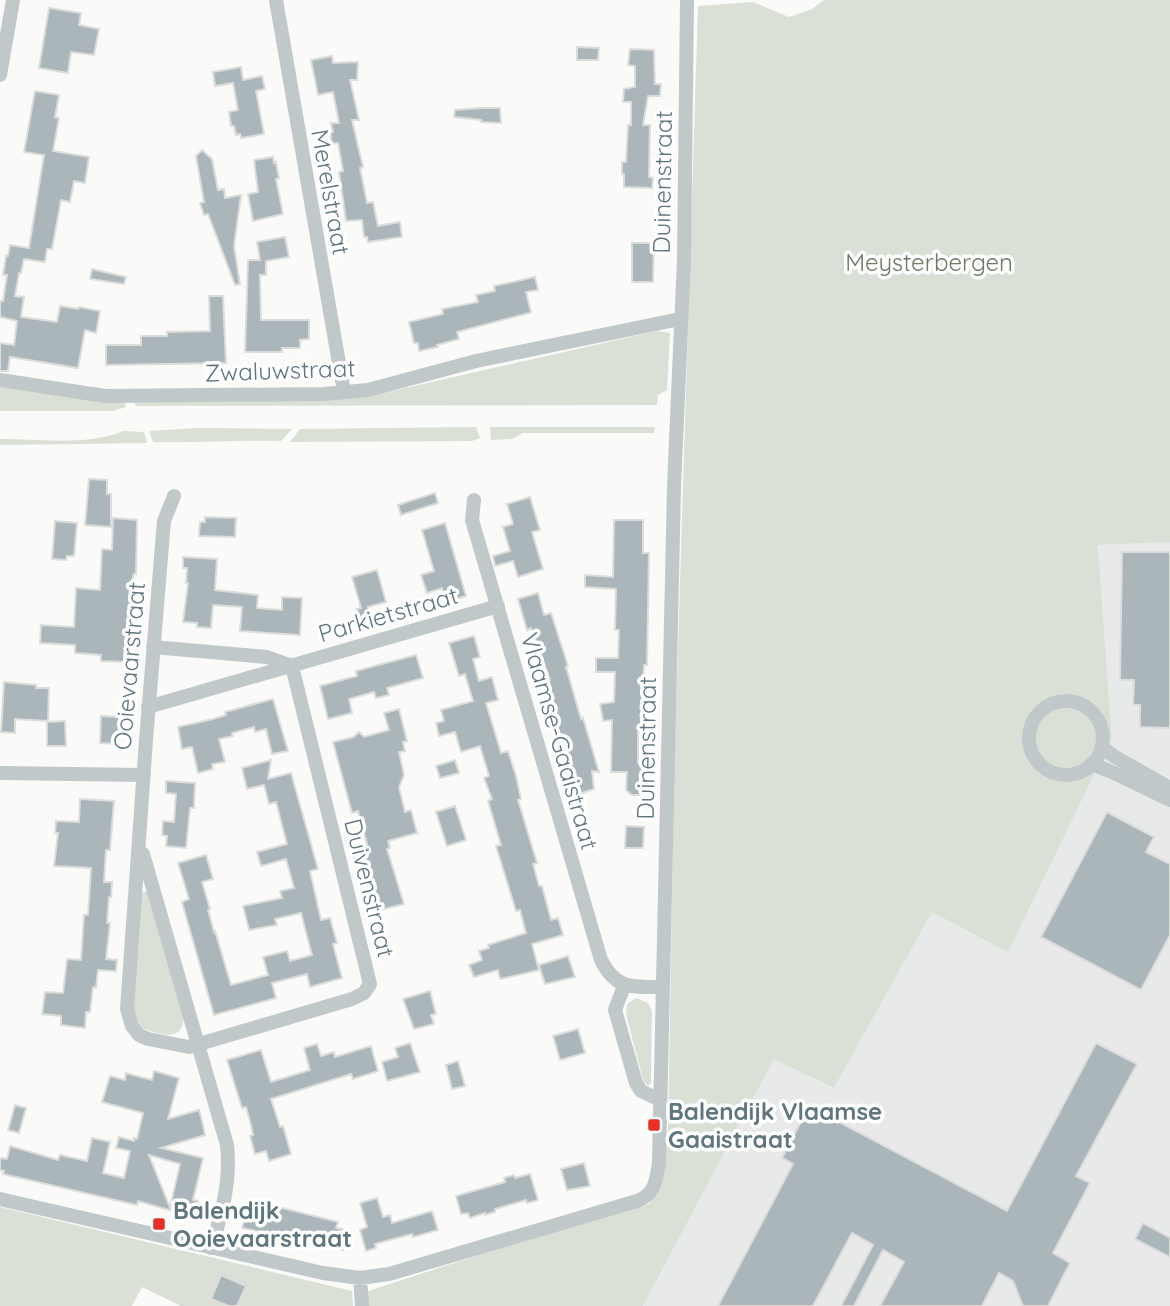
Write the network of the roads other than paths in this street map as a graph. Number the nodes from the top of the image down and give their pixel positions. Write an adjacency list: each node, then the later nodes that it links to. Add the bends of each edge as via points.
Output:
1 (276, 0): 7 (street, Merelstraat)
2 (687, 0): 5 (street, Duinenstraat)
3 (9, 2): 4 (street)
4 (0, 75)
5 (680, 319): 7 (street, Zwaluwstraat); 22 (street, Duinenstraat)
6 (0, 380): 7 (street, Zwaluwstraat, via 105,396)
7 (344, 392)
8 (174, 496): 11 (street, Ooievaarstraat, via 164,521)
9 (474, 500): 10 (street, Vlaamse-Gaaistraat, via 472,520)
10 (498, 606): 12 (street, Parkietstraat); 21 (street, Vlaamse-Gaaistraat, via 601,960 612,978)
11 (153, 647): 12 (street, Parkietstraat, via 267,657); 13 (street, Ooievaarstraat)
12 (292, 666): 13 (street, Parkietstraat); 23 (street, Duivenstraat, via 370,984 352,999)
13 (148, 707): 17 (street, Ooievaarstraat)
14 (1102, 747): 15 (street); 15 (street, via 1099,721 1079,703 1055,702 1035,717 1029,740 1032,752 1047,770 1070,775); 18 (street)
15 (1091, 764): 19 (street)
16 (0, 773): 17 (street)
17 (144, 775): 20 (street, Ooievaarstraat)
18 (1170, 788)
19 (1170, 800)
20 (139, 842): 23 (street, Ooievaarstraat); 23 (street, Ooievaarstraat, via 129,1018 148,1039 189,1047)
21 (624, 986): 22 (street); 24 (street, via 615,1010 636,1083 641,1091)
22 (663, 987): 24 (street, Duinenstraat)
23 (199, 1044): 26 (street, Ooievaarstraat, via 229,1161 228,1184)
24 (660, 1100): 27 (street, Duinenstraat, via 656,1183 645,1197 389,1274)
25 (0, 1199): 26 (street, Duinenstraat)
26 (211, 1248): 27 (street, Duinenstraat)
27 (360, 1278): 28 (street)
28 (362, 1306)

